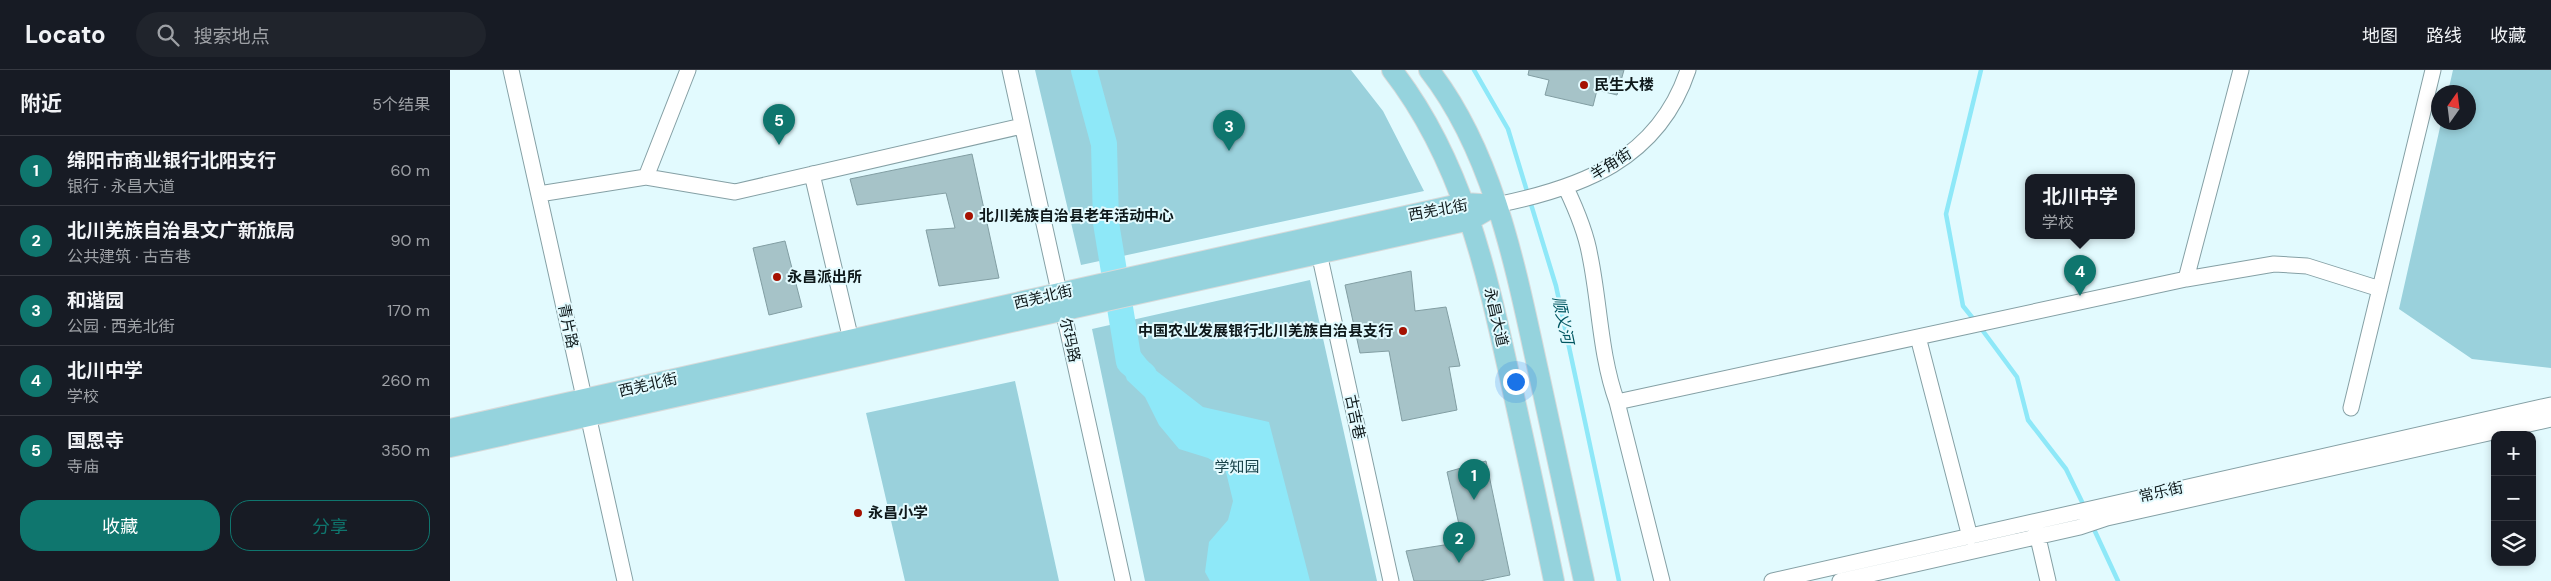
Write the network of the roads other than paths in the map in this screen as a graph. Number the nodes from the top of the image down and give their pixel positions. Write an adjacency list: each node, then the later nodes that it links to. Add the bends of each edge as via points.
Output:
1 (511, 70): 13 (street, 青片路)
2 (688, 70): 11 (street)
3 (1010, 70): 9 (street, 尔玛路)
4 (1392, 70): 15 (main road, 永昌大道, via 1412,96 1437,139)
5 (1429, 70): 14 (main road, 永昌大道, via 1463,125)
6 (1688, 70): 12 (street, 羊角街, via 1668,112 1646,139 1604,171)
7 (2241, 70): 17 (street)
8 (2432, 70): 19 (street)
9 (1022, 126): 10 (street); 20 (street, 尔玛路)
10 (812, 174): 11 (street, via 735,192); 22 (street)
11 (646, 176): 13 (street)
12 (1560, 190): 14 (street, 羊角街); 23 (street, via 1578,212 1590,255 1608,376)
13 (539, 194): 25 (street, 青片路)
14 (1496, 205): 15 (main road, 西羌北街); 37 (main road, 永昌大道, via 1523,304)
15 (1467, 211): 16 (main road, 西羌北街); 18 (main road, 西羌北街); 36 (main road, 永昌大道, via 1494,309)
16 (1319, 253): 18 (main road, 西羌北街); 35 (street, 古吉巷)
17 (2186, 279): 19 (street, via 2274,264 2307,266); 21 (street)
18 (1130, 286): 20 (main road, 西羌北街)
19 (2380, 289): 26 (street)
20 (1061, 302): 22 (main road, 西羌北街); 25 (main road, 西羌北街); 34 (street, 尔玛路)
21 (1918, 337): 23 (street); 32 (street)
22 (851, 340): 25 (main road, 西羌北街)
23 (1617, 402): 38 (street)
24 (2551, 405): 30 (street, 常乐街)
25 (586, 407): 28 (main road, 西羌北街); 29 (main road, 西羌北街); 33 (street, 青片路)
26 (2352, 408)
27 (2551, 419): 30 (street, 常乐街)
28 (450, 429)
29 (450, 447)
30 (2105, 511): 31 (street, 常乐街)
31 (2036, 530): 32 (street, 常乐街); 40 (street, 常乐街); 41 (street)
32 (1970, 537): 39 (street, 常乐街)
33 (625, 581)
34 (1123, 581)
35 (1392, 581)
36 (1554, 581)
37 (1584, 581)
38 (1662, 581)
39 (1772, 581)
40 (1840, 581)
41 (2048, 581)

